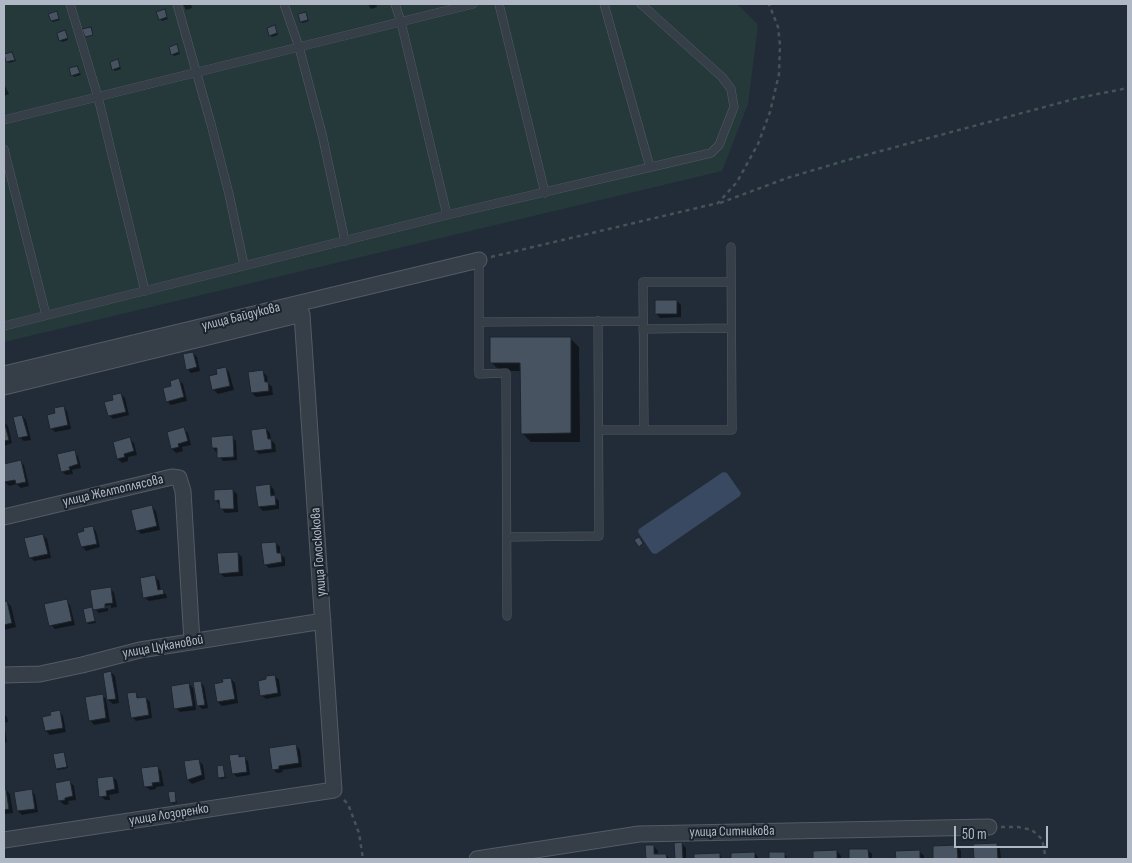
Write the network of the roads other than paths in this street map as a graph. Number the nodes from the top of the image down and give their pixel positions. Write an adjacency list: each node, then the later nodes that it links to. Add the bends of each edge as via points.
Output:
1 (70, 4): 12 (lane)
2 (177, 4): 11 (lane)
3 (284, 4): 10 (lane)
4 (395, 4): 9 (lane)
5 (473, 4): 9 (lane)
6 (498, 4): 16 (lane)
7 (604, 4): 15 (lane)
8 (641, 4): 15 (lane, via 722,77 731,89 734,107 719,145 712,153)
9 (401, 22): 10 (lane); 17 (lane)
10 (300, 47): 11 (lane); 18 (lane)
11 (198, 72): 12 (lane); 21 (lane)
12 (98, 96): 13 (lane); 23 (lane)
13 (4, 120)
14 (4, 149): 25 (lane)
15 (650, 167): 16 (lane)
16 (545, 193): 17 (lane)
17 (447, 215): 18 (lane)
18 (345, 240): 21 (lane)
19 (731, 247): 22 (lane)
20 (479, 260): 27 (lane); 31 (street, улица Байдукова)
21 (244, 265): 23 (lane)
22 (731, 282): 28 (lane, via 643,282); 30 (lane)
23 (146, 291): 25 (lane)
24 (302, 314): 32 (street, улица Байдукова); 38 (street, улица Голоскокова)
25 (46, 316): 29 (lane)
26 (598, 321): 27 (lane); 28 (lane); 33 (lane)
27 (479, 322): 36 (lane, via 479,374 506,373)
28 (643, 325): 30 (lane); 34 (lane)
29 (4, 326)
30 (731, 328): 34 (lane, via 732,430)
31 (4, 374)
32 (4, 387)
33 (599, 430): 34 (lane); 36 (lane, via 599,536)
34 (644, 430)
35 (4, 517): 39 (street, улица Желтоплясова, via 179,478 184,491)
36 (507, 537): 37 (lane)
37 (507, 616)
38 (324, 621): 39 (street, улица Цукановой); 41 (street, улица Голоскокова)
39 (192, 642): 40 (street, улица Цукановой, via 140,650 40,674)
40 (4, 675)
41 (334, 790): 43 (street, улица Лозоренко)
42 (989, 827): 44 (street, улица Ситникова, via 639,834)
43 (4, 840)
44 (477, 859)

